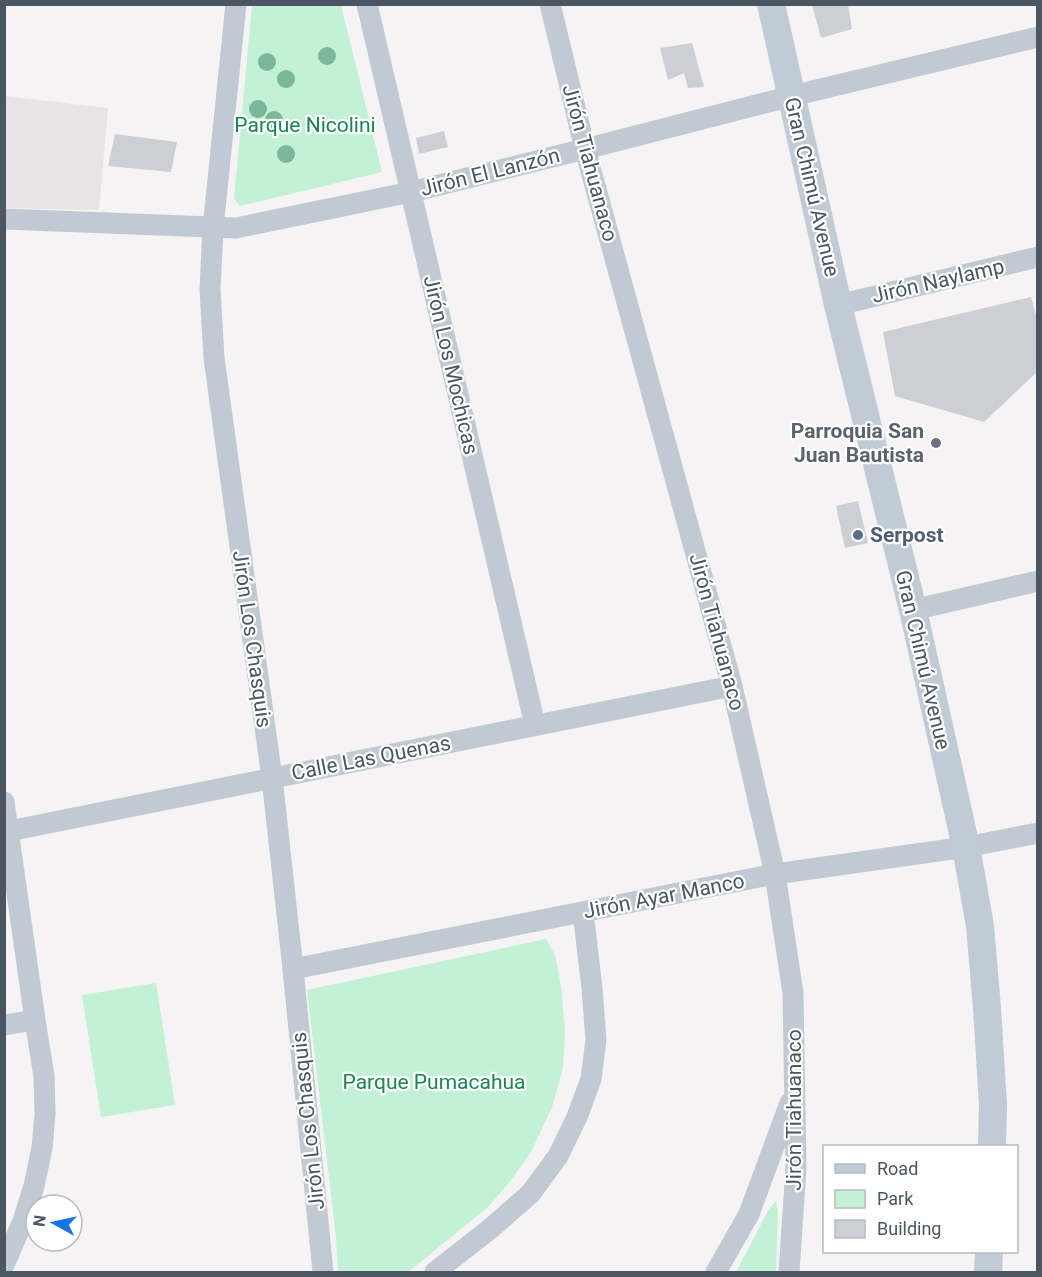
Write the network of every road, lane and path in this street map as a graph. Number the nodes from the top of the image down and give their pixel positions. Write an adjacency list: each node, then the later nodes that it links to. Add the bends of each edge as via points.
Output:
1 (236, 4): 10 (street, Jirón Los Chasquis)
2 (367, 4): 8 (street, Jirón Los Mochicas)
3 (550, 4): 7 (street, Jirón Tiahuanaco)
4 (771, 4): 6 (street, Gran Chimú Avenue)
5 (1038, 37): 6 (street, Jirón El Lanzón)
6 (792, 96): 7 (street, Jirón El Lanzón); 12 (street, Gran Chimú Avenue)
7 (585, 149): 8 (street, Jirón El Lanzón); 15 (street, Jirón Tiahuanaco)
8 (411, 192): 10 (street, Jirón El Lanzón, via 236,228); 16 (street, Jirón Los Mochicas)
9 (4, 219): 10 (street, Jirón El Lanzón)
10 (213, 228): 17 (street, Jirón Los Chasquis, via 210,289 214,358)
11 (1038, 257): 12 (street, Jirón Naylamp)
12 (838, 305): 14 (street, Gran Chimú Avenue)
13 (1038, 580): 14 (street)
14 (913, 610): 21 (street, Gran Chimú Avenue)
15 (732, 686): 16 (street, Calle Las Quenas); 22 (street, Jirón Tiahuanaco)
16 (535, 725): 17 (street, Calle Las Quenas)
17 (272, 778): 19 (street, Calle Las Quenas); 24 (street, Jirón Los Chasquis)
18 (4, 802): 19 (street)
19 (9, 831): 25 (street)
20 (1038, 833): 21 (street, Jirón Ayar Manco)
21 (966, 847): 22 (street, Jirón Ayar Manco); 28 (street, Gran Chimú Avenue, via 980,926 993,1105)
22 (775, 874): 23 (street, Jirón Ayar Manco); 27 (street, Jirón Tiahuanaco, via 793,993)
23 (583, 912): 24 (street, Jirón Ayar Manco); 32 (street, via 596,1040 591,1079 577,1118 558,1156 531,1193)
24 (293, 969): 31 (street, Jirón Los Chasquis)
25 (35, 1020): 26 (street); 30 (street, via 44,1076 42,1149 23,1221)
26 (4, 1025)
27 (795, 1089): 33 (street, via 749,1214); 34 (street, Jirón Tiahuanaco, via 796,1168)
28 (992, 1145)
29 (989, 1253): 35 (street)
30 (4, 1265)
31 (323, 1272)
32 (435, 1272)
33 (716, 1272)
34 (789, 1272)
35 (988, 1272)

